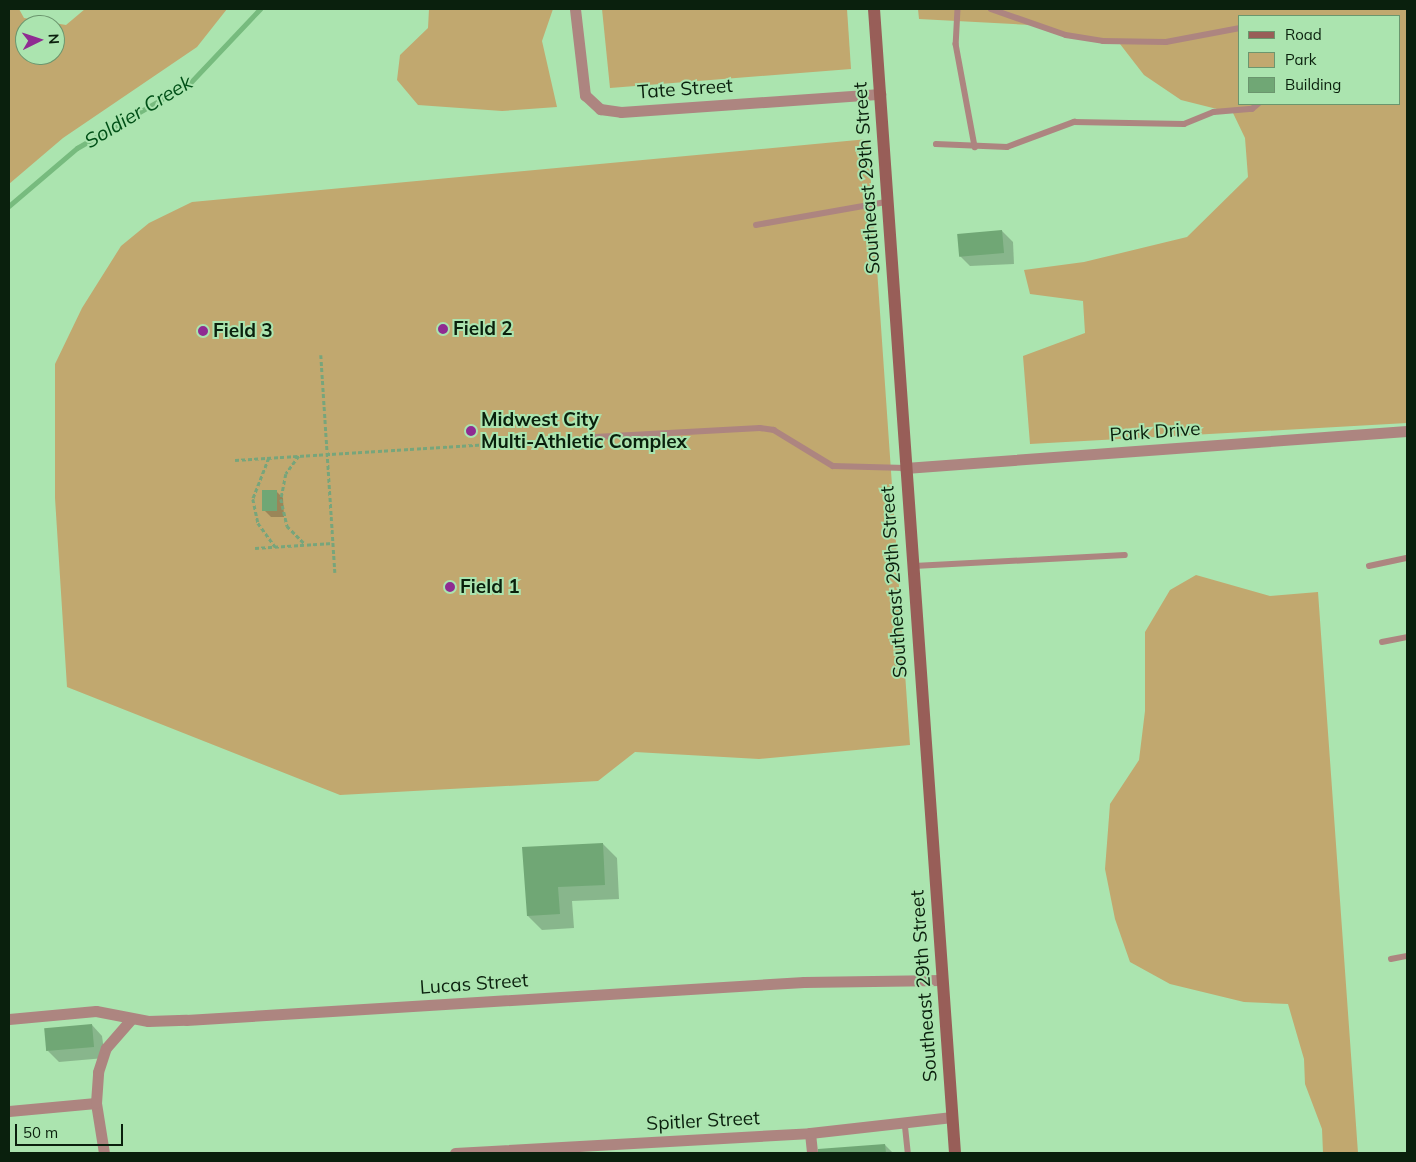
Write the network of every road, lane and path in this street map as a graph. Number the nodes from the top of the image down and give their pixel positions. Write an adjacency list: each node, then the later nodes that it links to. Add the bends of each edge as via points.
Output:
1 (574, 9): 6 (street, Tate Street, via 585,95 600,109 621,112)
2 (874, 9): 6 (main road, Southeast 29th Street)
3 (958, 9): 9 (lane, via 956,44)
4 (991, 9): 5 (lane, via 1066,35 1102,41 1166,42)
5 (1238, 28)
6 (880, 94): 10 (main road, Southeast 29th Street)
7 (1254, 105): 9 (lane, via 1184,124 1074,122 1007,147)
8 (936, 144): 9 (lane)
9 (974, 147)
10 (887, 202): 11 (lane); 20 (main road, Southeast 29th Street)
11 (756, 225)
12 (321, 355): 16 (path)
13 (1407, 431): 20 (street, Park Drive)
14 (595, 437): 20 (lane, via 760,428 774,430 833,466)
15 (565, 439): 16 (path)
16 (328, 454): 17 (path); 21 (path)
17 (299, 456): 18 (path); 22 (path, via 286,474 281,498 287,526)
18 (269, 458): 19 (path); 23 (path, via 253,499 258,523)
19 (235, 460)
20 (905, 468): 27 (main road, Southeast 29th Street)
21 (333, 543): 22 (path); 29 (path)
22 (305, 544): 23 (path)
23 (275, 546): 24 (path)
24 (255, 548)
25 (1125, 555): 27 (lane)
26 (1407, 558): 28 (lane)
27 (912, 566): 34 (main road, Southeast 29th Street)
28 (1369, 566)
29 (335, 573)
30 (1407, 637): 31 (lane)
31 (1382, 642)
32 (1407, 956): 33 (lane)
33 (1391, 959)
34 (942, 980): 35 (street, Lucas Street, via 804,982 186,1020); 39 (main road, Southeast 29th Street)
35 (131, 1018): 36 (street, Lucas Street, via 96,1011); 37 (street, via 106,1048 98,1072)
36 (9, 1019)
37 (96, 1103): 38 (street); 43 (street)
38 (9, 1111)
39 (952, 1117): 40 (street, Spitler Street); 47 (main road, Southeast 29th Street)
40 (905, 1122): 41 (street, Spitler Street); 46 (lane)
41 (810, 1132): 42 (street, Spitler Street); 45 (street)
42 (623, 1148): 44 (street, Spitler Street)
43 (104, 1153)
44 (457, 1153)
45 (812, 1153)
46 (908, 1153)
47 (955, 1153)

